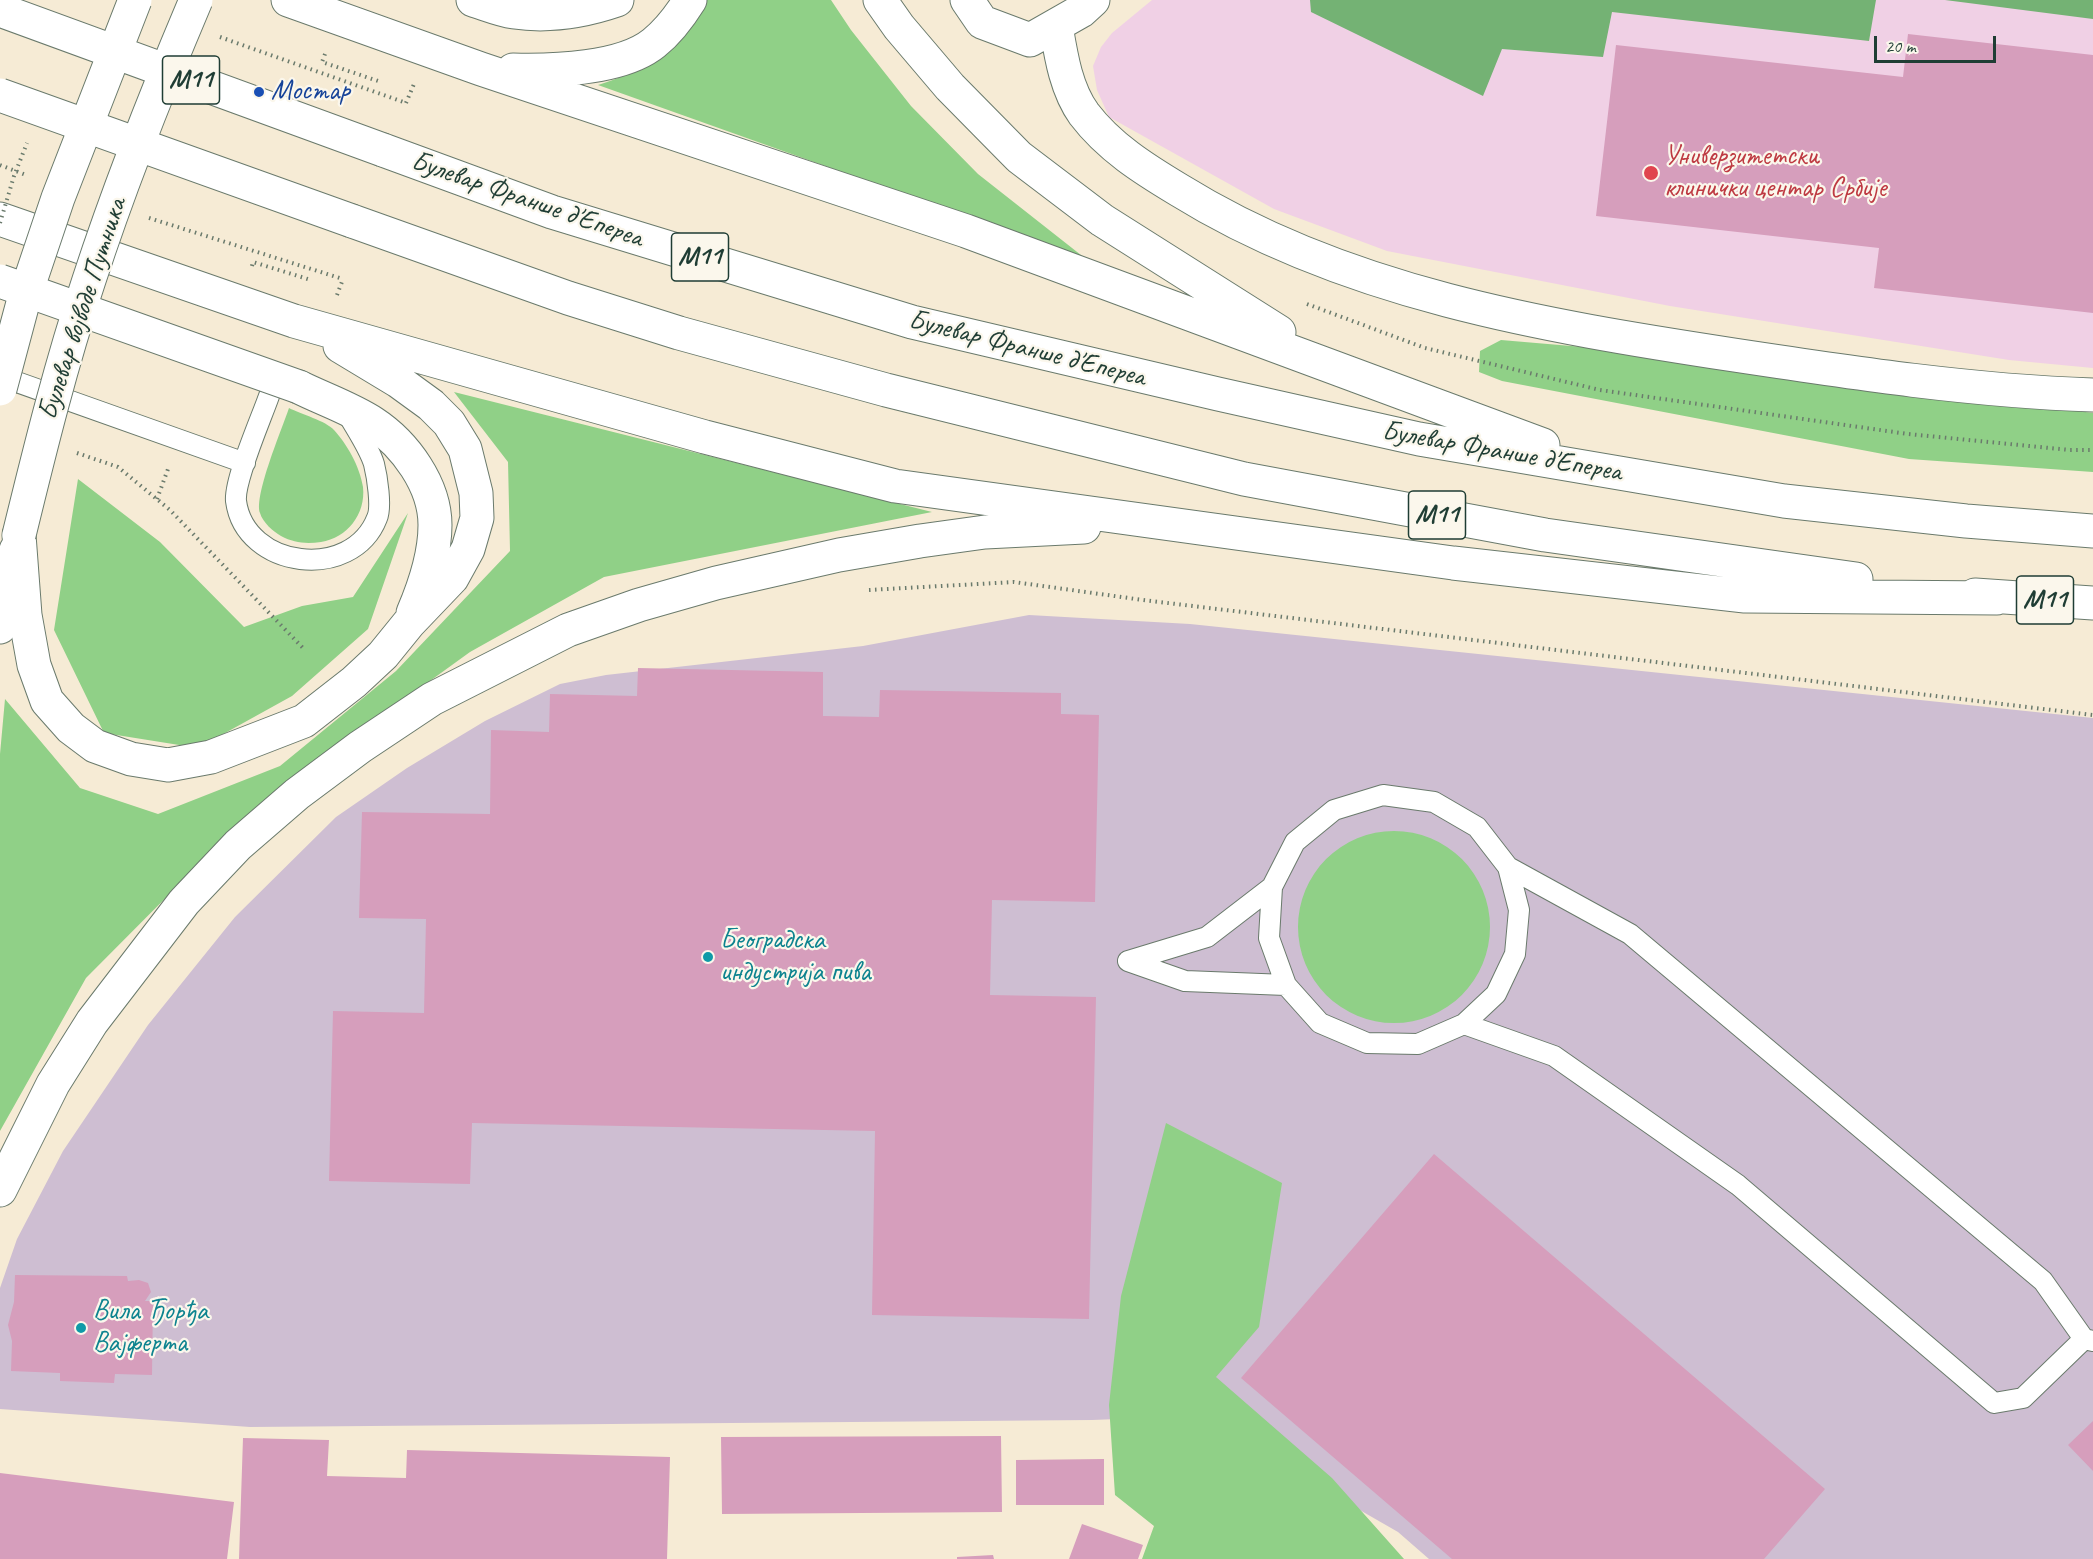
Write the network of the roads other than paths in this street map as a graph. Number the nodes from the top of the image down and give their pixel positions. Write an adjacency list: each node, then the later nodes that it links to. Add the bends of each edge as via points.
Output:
1 (135, 0): 19 (main road, Булевар војводе Путника, bridge, via 58,198 24,299)
2 (196, 0): 27 (main road, Булевар војводе Путника, bridge, via 130,163 88,281 42,438)
3 (288, 0): 12 (main road)
4 (475, 0): 5 (main road, via 513,12 546,14 588,9)
5 (617, 0)
6 (690, 0): 12 (main road, via 677,21 652,45 622,59 545,71)
7 (880, 0): 17 (main road, via 950,87 1019,157 1102,220)
8 (967, 0): 11 (main road, via 982,22 1030,40)
9 (1093, 0): 11 (main road)
10 (0, 10): 24 (main road, Булевар Франше д'Епереа / M11, bridge, via 552,212 912,322 1419,439)
11 (1056, 26): 21 (main road, via 1063,68 1083,113 1121,153 1226,218 1368,277 1556,326 1652,343 1932,383)
12 (481, 69): 17 (main road, via 966,231)
13 (0, 95): 28 (main road, M11, bridge, via 557,294 679,333 886,390 1244,479 1545,535)
14 (0, 219): 16 (main road)
15 (0, 281): 20 (main road, bridge)
16 (294, 321): 25 (main road, via 694,434 895,486); 30 (main road, via 366,361 430,405 449,423 465,448 477,518 468,549 452,578)
17 (1337, 368): 24 (main road)
18 (0, 376): 23 (lane)
19 (0, 389)
20 (284, 392): 22 (main road); 23 (lane)
21 (2093, 395)
22 (345, 408): 23 (lane, via 373,462 379,503 378,517 360,544 342,554 325,560 298,560 274,553 246,528 236,499); 30 (main road, via 374,424 402,448 431,499 435,523 433,553)
23 (245, 463)
24 (1617, 473): 26 (main road, Булевар Франше д'Епереа / M11, via 1784,501)
25 (1170, 524): 28 (main road, via 1453,563 1745,596); 36 (main road, via 974,533 839,555 716,583 568,630 432,699 297,794 238,845 184,902 92,1022 53,1084)
26 (2093, 531)
27 (19, 535): 30 (main road, via 28,635 47,701 71,728 95,746 131,759 168,765 211,757 304,721 383,655); 31 (main road, Булевар војводе Путника)
28 (1997, 598): 29 (main road, M11)
29 (2093, 603)
30 (409, 623)
31 (0, 627)
32 (1508, 867): 33 (lane, via 1477,827 1434,802 1383,795 1335,810 1295,842); 35 (lane, via 1519,910 1515,954 1496,994); 37 (lane, via 1630,934 2043,1281)
33 (1272, 887): 34 (lane, via 1269,938); 34 (lane, via 1207,937 1128,962 1185,981)
34 (1286, 986): 35 (lane, via 1320,1023 1367,1043 1418,1044)
35 (1464, 1024): 37 (lane, via 1554,1056 1738,1185 1994,1403 2022,1398)
36 (0, 1190)
37 (2088, 1340)

